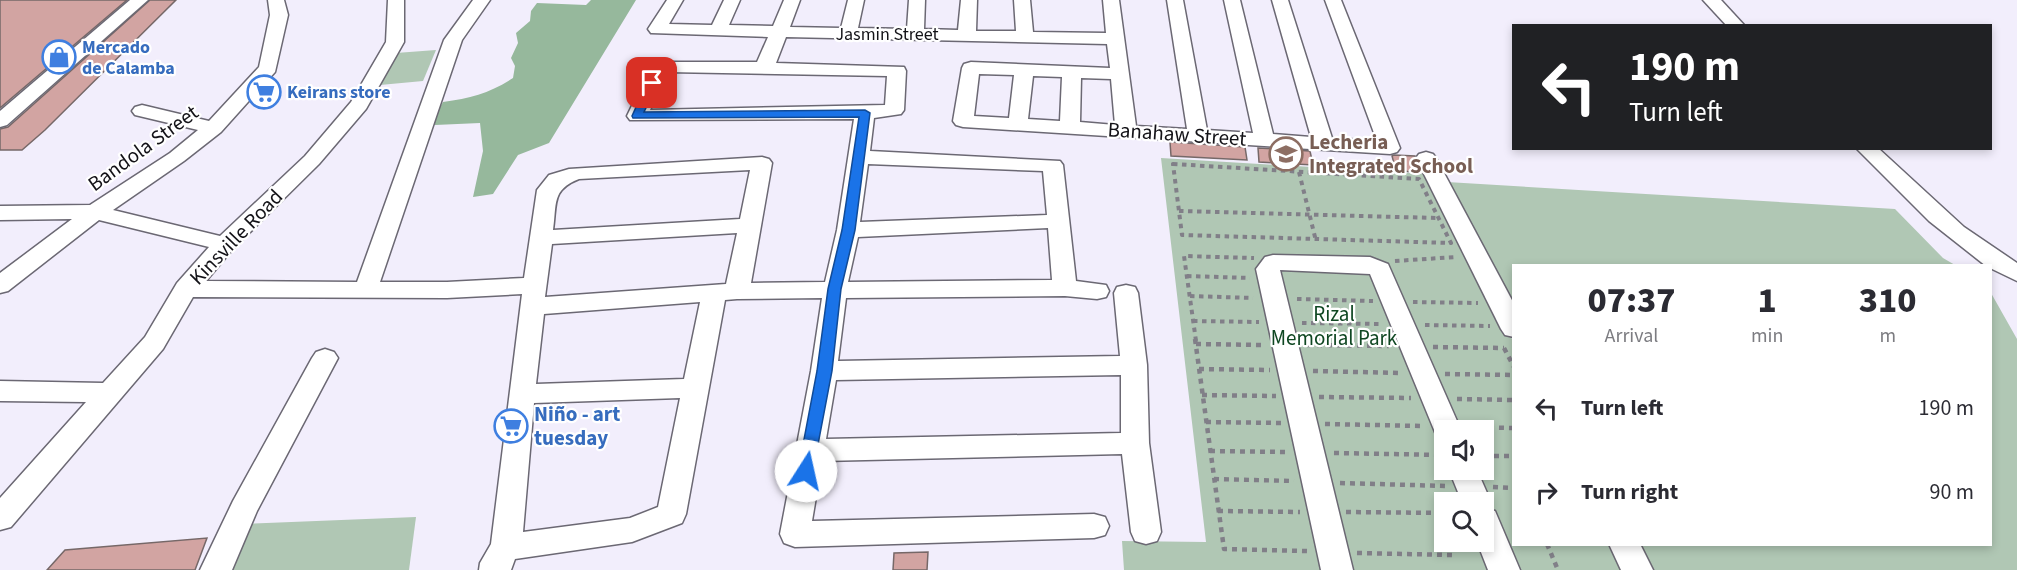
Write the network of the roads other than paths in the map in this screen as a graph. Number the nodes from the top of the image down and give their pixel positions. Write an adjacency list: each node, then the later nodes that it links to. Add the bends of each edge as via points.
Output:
1 (140, 0): 32 (street)
2 (276, 0): 35 (street, Bandola Street, via 279,15 268,68)
3 (396, 0): 49 (street, Kinsville Road, via 395,42 359,105 312,160)
4 (483, 0): 54 (street, via 453,40)
5 (675, 0): 19 (street, Jasmin Street, via 657,29)
6 (732, 0): 19 (street)
7 (792, 0): 20 (street)
8 (856, 0): 21 (street)
9 (917, 0): 22 (street)
10 (969, 0): 23 (street)
11 (1022, 0): 24 (street)
12 (1110, 0): 25 (street)
13 (1175, 0): 37 (street)
14 (1232, 0): 38 (street)
15 (1280, 0): 39 (street)
16 (1333, 0): 39 (street, Banahaw Street, via 1390,148)
17 (1711, 0): 18 (street)
18 (1735, 24)
19 (718, 31): 20 (street, Jasmin Street)
20 (779, 33): 21 (street, Jasmin Street); 26 (street)
21 (848, 34): 22 (street, Jasmin Street)
22 (915, 34): 23 (street, Jasmin Street)
23 (967, 34): 24 (street, Jasmin Street)
24 (1025, 36): 25 (street, Jasmin Street)
25 (1117, 39): 29 (street)
26 (764, 69): 31 (street, via 897,72 894,110); 31 (street, via 660,66 637,116)
27 (1024, 70): 28 (street); 33 (street); 33 (street, Banahaw Street, via 971,68 963,121)
28 (1072, 71): 29 (street); 34 (street)
29 (1119, 74): 36 (street)
30 (142, 111): 35 (street)
31 (865, 113): 41 (street)
32 (0, 121)
33 (1018, 124): 34 (street, Banahaw Street)
34 (1070, 127): 36 (street, Banahaw Street)
35 (214, 128): 43 (street, Bandola Street)
36 (1126, 130): 37 (street, Banahaw Street)
37 (1198, 135): 38 (street, Banahaw Street)
38 (1264, 139): 39 (street, Banahaw Street)
39 (1323, 143)
40 (1868, 150): 50 (street, via 1953,232)
41 (859, 157): 45 (street, via 1053,165); 47 (street)
42 (1423, 169): 60 (street)
43 (95, 212): 44 (street); 49 (street); 51 (street, Bandola Street)
44 (0, 213)
45 (1058, 220): 47 (street); 52 (street)
46 (748, 225): 48 (street); 48 (street, via 762,163 576,173 557,180 548,190); 57 (street)
47 (848, 230): 55 (street)
48 (541, 238): 59 (street)
49 (225, 244): 53 (street, Kinsville Road)
50 (2017, 273)
51 (0, 285)
52 (1065, 288): 55 (street); 56 (street)
53 (186, 289): 54 (street); 66 (street, Kinsville Road, via 154,343)
54 (366, 289): 59 (street)
55 (835, 289): 57 (street); 63 (street)
56 (1097, 291)
57 (726, 292): 59 (street); 64 (street)
58 (1126, 293): 62 (street)
59 (533, 296): 67 (street)
60 (1506, 339)
61 (326, 358): 77 (street, via 243,510)
62 (1134, 365): 63 (street); 69 (street)
63 (824, 371): 70 (street)
64 (696, 388): 67 (street); 76 (street, via 670,514 632,530)
65 (0, 391): 66 (street)
66 (112, 393): 71 (street, Kinsville Road)
67 (522, 394): 76 (street)
68 (1443, 420): 78 (street, via 1380,269 1319,251 1273,262 1268,269)
69 (1135, 443): 70 (street); 73 (street)
70 (810, 450): 72 (street, via 795,534)
71 (0, 518)
72 (1094, 526)
73 (1146, 532)
74 (1494, 545): 79 (street)
75 (1625, 546): 80 (street)
76 (501, 559)
77 (216, 570)
78 (1337, 570)
79 (1504, 570)
80 (1637, 570)

